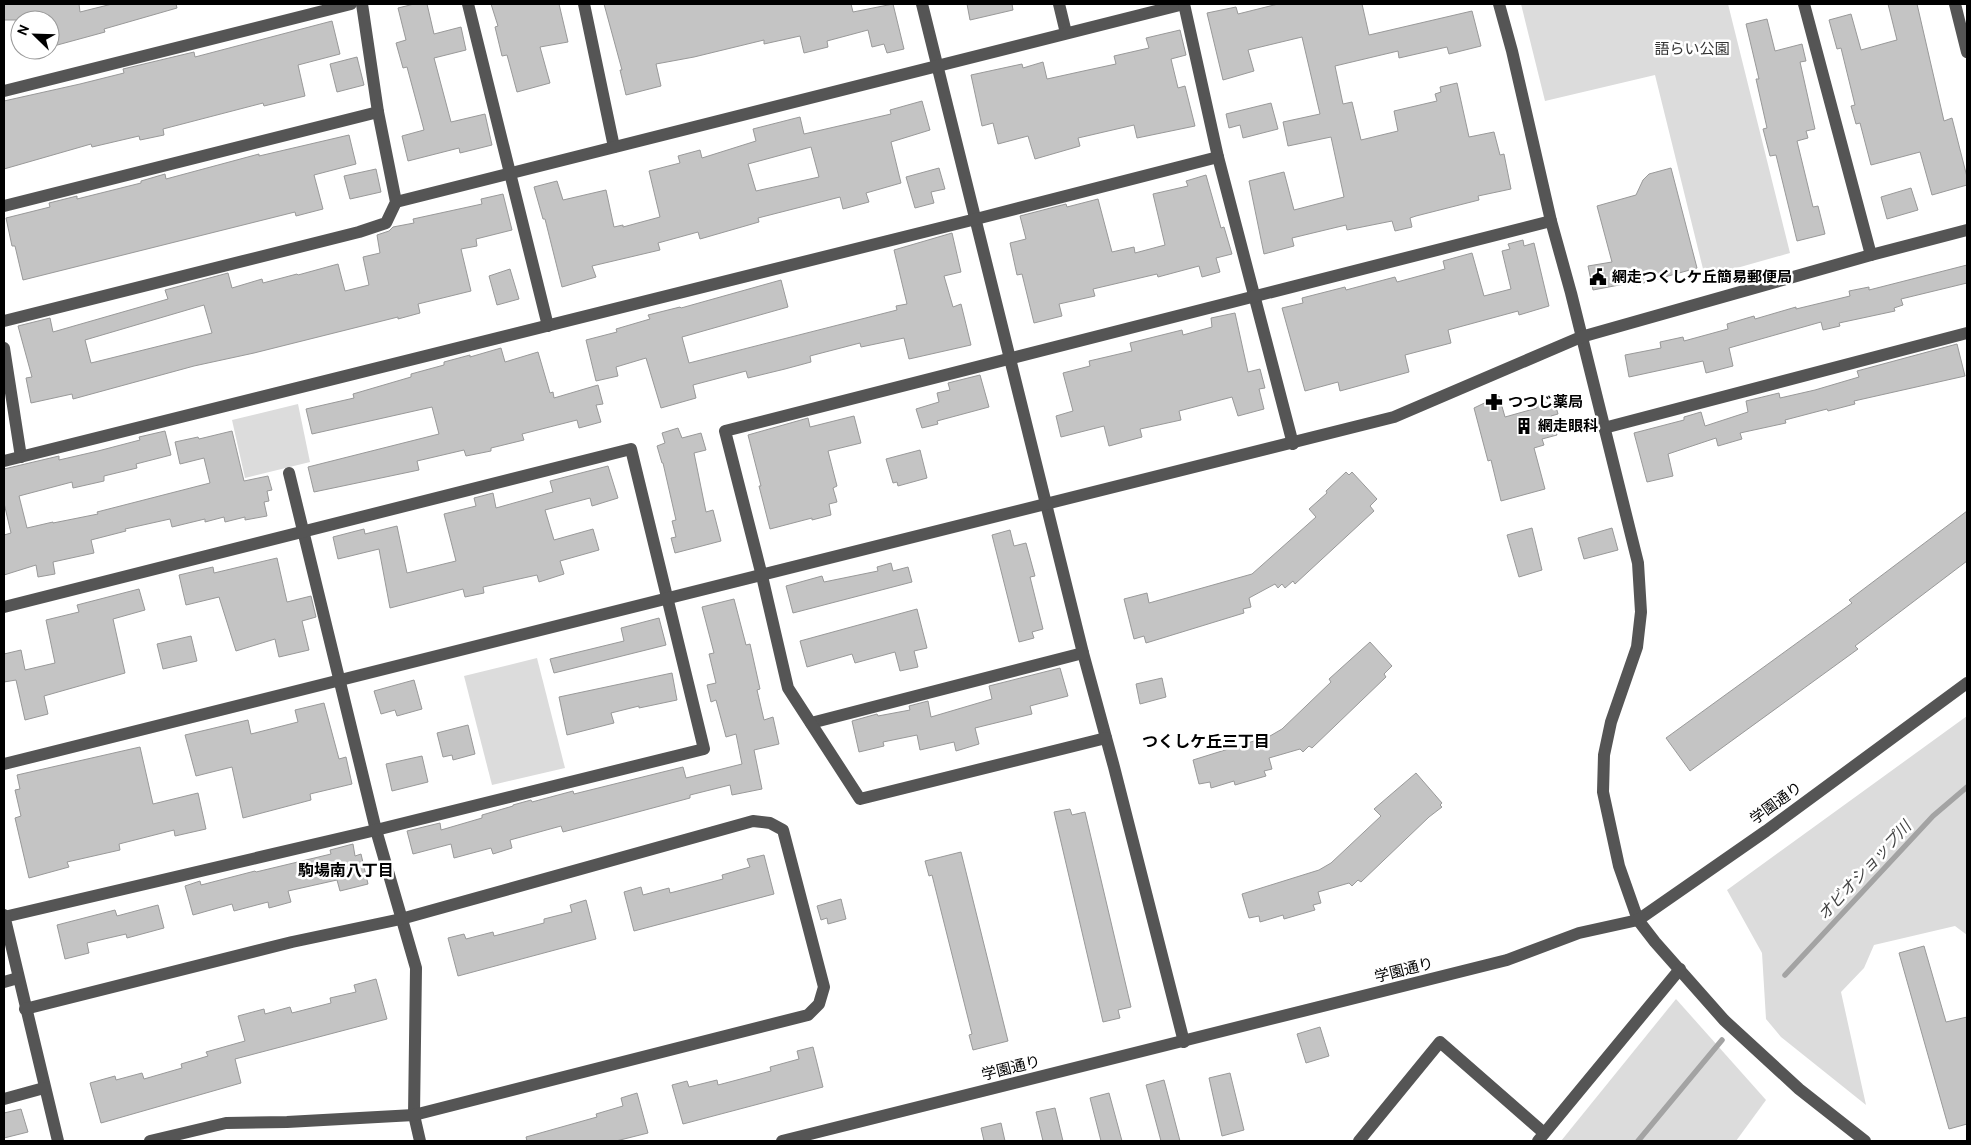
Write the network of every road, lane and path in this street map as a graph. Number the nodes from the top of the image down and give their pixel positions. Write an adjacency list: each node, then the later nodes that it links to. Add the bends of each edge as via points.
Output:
1 (351, 4): 14 (street)
2 (362, 4): 15 (street)
3 (468, 4): 18 (street)
4 (584, 4): 16 (street)
5 (922, 4): 13 (street)
6 (1059, 4): 11 (street)
7 (1184, 4): 11 (street); 17 (street)
8 (1499, 4): 22 (street)
9 (1804, 4): 24 (street)
10 (1955, 4): 12 (street)
11 (1066, 33): 13 (street)
12 (1967, 52)
13 (938, 67): 16 (street); 21 (street)
14 (4, 91)
15 (378, 112): 19 (street); 20 (street)
16 (614, 147): 18 (street)
17 (1218, 157): 21 (street); 25 (street)
18 (511, 174): 19 (street); 27 (street)
19 (396, 202): 26 (street, via 386,223 368,229)
20 (4, 206)
21 (976, 219): 27 (street); 31 (street)
22 (1551, 221): 25 (street); 29 (street)
23 (1967, 230): 24 (street)
24 (1871, 255): 29 (street)
25 (1254, 298): 31 (street); 33 (street)
26 (4, 321)
27 (548, 326): 34 (street)
28 (1967, 333): 32 (street)
29 (1581, 337): 32 (street); 33 (street, via 1394,418)
30 (4, 348): 34 (street)
31 (1010, 360): 37 (street); 39 (street, via 725,431)
32 (1604, 428): 51 (street, via 1638,564 1642,612 1636,647 1609,730 1604,755 1603,792 1619,866)
33 (1293, 444): 37 (street)
34 (21, 457): 35 (street)
35 (4, 461)
36 (289, 473): 38 (street)
37 (1046, 504): 39 (street); 42 (street)
38 (304, 532): 40 (street, via 631,449); 41 (street); 43 (street)
39 (762, 576): 40 (street); 45 (street, via 788,688)
40 (668, 599): 43 (street); 48 (street, via 704,749)
41 (4, 608)
42 (1083, 653): 45 (street); 46 (street)
43 (341, 681): 47 (street); 48 (street)
44 (1967, 683): 51 (street, 学園通り, via 1766,831)
45 (811, 722): 46 (street, via 860,799)
46 (1106, 738): 56 (street)
47 (4, 764)
48 (376, 830): 49 (street); 50 (street)
49 (4, 916): 53 (street)
50 (401, 919): 55 (street, via 292,942); 59 (street, via 416,968); 59 (street, via 753,821 770,823 783,830 824,987 819,1004 808,1015)
51 (1638, 920): 52 (street); 56 (street, 学園通り, via 1579,933 1507,960)
52 (1680, 969): 60 (street); 66 (street, via 1724,1020 1799,1089)
53 (18, 978): 54 (street); 55 (street)
54 (4, 982)
55 (25, 1008): 57 (street)
56 (1184, 1042): 64 (street, 学園通り)
57 (44, 1088): 58 (street); 61 (street)
58 (4, 1099)
59 (414, 1115): 62 (street, via 226,1122); 63 (street)
60 (1541, 1137): 65 (street, via 1440,1042)
61 (58, 1141)
62 (150, 1141)
63 (420, 1141)
64 (782, 1141)
65 (1359, 1141)
66 (1865, 1141)

